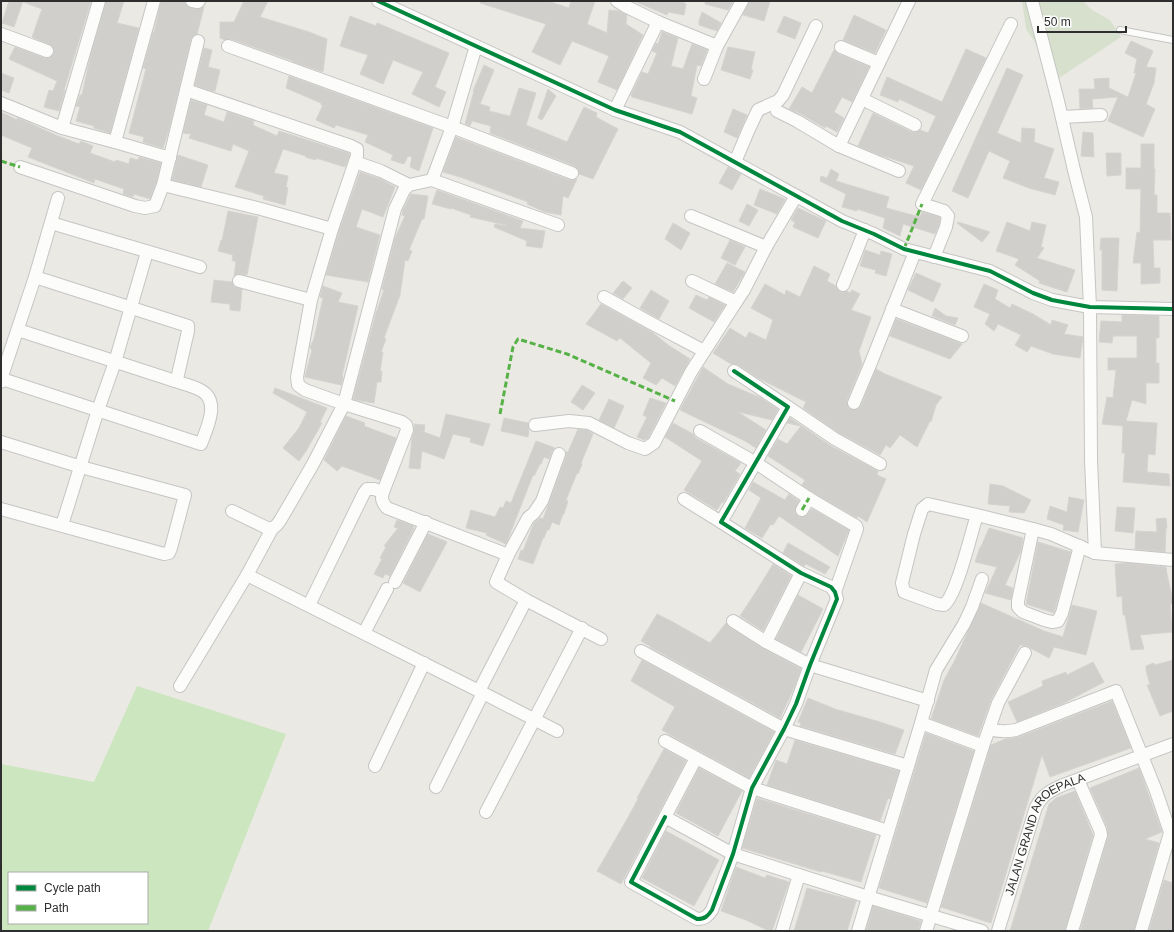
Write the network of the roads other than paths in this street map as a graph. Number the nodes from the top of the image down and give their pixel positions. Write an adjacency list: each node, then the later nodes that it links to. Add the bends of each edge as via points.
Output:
1 (99, 1): 33 (street)
2 (154, 1): 34 (street)
3 (192, 1): 4 (street)
4 (199, 1)
5 (378, 1): 18 (street)
6 (617, 1): 10 (street)
7 (742, 1): 19 (street)
8 (909, 1): 22 (street)
9 (1032, 1): 30 (street)
10 (658, 22): 19 (street); 27 (street)
11 (1011, 24): 55 (street, via 922,204 948,216)
12 (816, 26): 38 (street, via 783,95 778,101 758,110)
13 (1120, 30): 15 (lane)
14 (1, 34): 21 (street)
15 (1173, 40)
16 (198, 41): 24 (street)
17 (228, 46): 32 (street)
18 (476, 46): 27 (street); 32 (street)
19 (717, 46): 23 (street)
20 (841, 47): 22 (street)
21 (47, 51)
22 (879, 63): 25 (street)
23 (704, 78)
24 (186, 90): 36 (street); 37 (street, via 355,148 358,153)
25 (862, 99): 31 (street); 35 (street)
26 (1, 103): 33 (street)
27 (615, 110): 38 (street, via 680,132)
28 (777, 111): 35 (street)
29 (1101, 115): 30 (street)
30 (1062, 117): 64 (street, via 1086,217)
31 (916, 125)
32 (452, 127): 41 (street); 42 (street)
33 (62, 128): 34 (street)
34 (115, 142): 36 (street)
35 (839, 146): 40 (street)
36 (170, 158): 44 (street)
37 (355, 162): 43 (street); 50 (street)
38 (735, 162): 45 (street)
39 (20, 167): 44 (street, via 145,208 154,206)
40 (899, 171)
41 (572, 173)
42 (432, 180): 43 (street); 49 (street)
43 (409, 185): 76 (street, via 404,190 396,209)
44 (163, 186): 50 (street)
45 (796, 196): 51 (street, via 842,221); 52 (street)
46 (58, 198): 48 (street)
47 (691, 216): 52 (street)
48 (51, 222): 53 (street); 57 (street)
49 (558, 225)
50 (332, 229): 62 (street)
51 (865, 230): 54 (street); 60 (street)
52 (766, 247): 63 (street)
53 (147, 252): 56 (street); 65 (street)
54 (915, 252): 55 (street); 66 (street)
55 (934, 257): 64 (street, via 990,271 1052,300)
56 (200, 267)
57 (35, 276): 65 (street); 68 (street)
58 (239, 281): 62 (street)
59 (692, 281): 63 (street)
60 (843, 285)
61 (604, 297): 70 (street)
62 (311, 300): 76 (street, via 297,377 298,385)
63 (736, 302): 70 (street)
64 (1090, 307): 67 (street); 99 (street, via 1091,460)
65 (131, 308): 71 (street); 74 (street, via 188,326)
66 (892, 309): 69 (street); 75 (street)
67 (1173, 310)
68 (18, 330): 71 (street); 73 (street)
69 (962, 336)
70 (704, 351): 79 (street, via 654,443 645,449 588,423 569,421)
71 (115, 362): 74 (street); 78 (street)
72 (734, 371): 77 (street)
73 (1, 380): 78 (street)
74 (175, 381): 78 (street, via 201,391 208,397 211,416 201,444)
75 (854, 403)
76 (344, 404): 86 (street, via 406,425 407,430); 96 (street, via 313,464 281,519)
77 (788, 407): 83 (street); 84 (street)
78 (98, 410): 85 (street)
79 (535, 425)
80 (700, 431): 83 (street)
81 (1, 442): 85 (street)
82 (559, 454): 100 (street, via 542,500 528,518)
83 (756, 463): 87 (street); 94 (street)
84 (880, 464)
85 (81, 467): 95 (street); 95 (street, via 185,495 171,548 169,553 164,554)
86 (383, 492): 93 (street, via 382,503 387,508); 107 (street, via 367,489 364,493)
87 (809, 498): 90 (street); 105 (street, via 857,529)
88 (684, 499): 94 (street)
89 (1, 509): 95 (street)
90 (802, 510)
91 (232, 511): 96 (street)
92 (977, 515): 92 (street, via 955,585 947,602 944,605 937,604 904,592 902,583 922,509 928,504); 97 (street)
93 (426, 522): 100 (street); 110 (street)
94 (721, 522): 102 (street)
95 (62, 525)
96 (272, 529): 103 (street)
97 (1033, 529): 98 (street); 98 (street, via 1018,605 1023,612 1044,620 1058,621 1062,613)
98 (1080, 546): 99 (street)
99 (1095, 552): 101 (street)
100 (508, 555): 106 (street, via 496,582)
101 (1173, 560)
102 (801, 573): 105 (street, via 831,587); 112 (street)
103 (247, 575): 107 (street); 117 (street)
104 (982, 579): 119 (street, via 964,624 936,670)
105 (836, 592): 116 (street, via 837,599)
106 (526, 600): 109 (street); 118 (street)
107 (309, 605): 110 (street)
108 (733, 621): 112 (street)
109 (582, 628): 111 (street); 120 (street)
110 (364, 633): 115 (street)
111 (601, 639)
112 (766, 642): 116 (street)
113 (641, 651): 122 (street)
114 (1025, 653): 123 (street, via 1003,691)
115 (424, 663): 118 (street); 130 (street)
116 (810, 665): 119 (street); 122 (street)
117 (180, 686)
118 (481, 692): 120 (street); 133 (street)
119 (928, 701): 121 (street)
120 (534, 719): 124 (street); 135 (street)
121 (921, 723): 127 (street); 131 (street)
122 (784, 729): 131 (street); 134 (street)
123 (989, 729): 127 (street); 128 (street, via 998,732 1016,730 1116,691)
124 (557, 731)
125 (665, 741): 129 (street)
126 (1173, 744): 128 (street, JALAN GRAND AROEPALA)
127 (983, 746): 142 (street)
128 (1142, 757): 132 (street, JALAN GRAND AROEPALA); 138 (street)
129 (696, 758): 134 (street); 136 (street)
130 (375, 766)
131 (908, 766): 137 (street)
132 (1078, 780): 147 (street, JALAN GRAND AROEPALA, via 1050,791 1036,807); 148 (street, via 1101,835)
133 (436, 787)
134 (752, 788): 137 (street); 139 (street)
135 (486, 812)
136 (665, 817): 139 (street); 139 (street, via 631,882 697,919 702,919 712,910)
137 (888, 831): 141 (street)
138 (1171, 837): 149 (street)
139 (733, 854): 140 (street)
140 (800, 875): 141 (street); 143 (street)
141 (868, 897): 142 (street); 144 (street)
142 (931, 916): 145 (street); 146 (street)
143 (782, 931)
144 (858, 931)
145 (926, 931)
146 (982, 931)
147 (998, 931)
148 (1072, 931)
149 (1141, 931)

